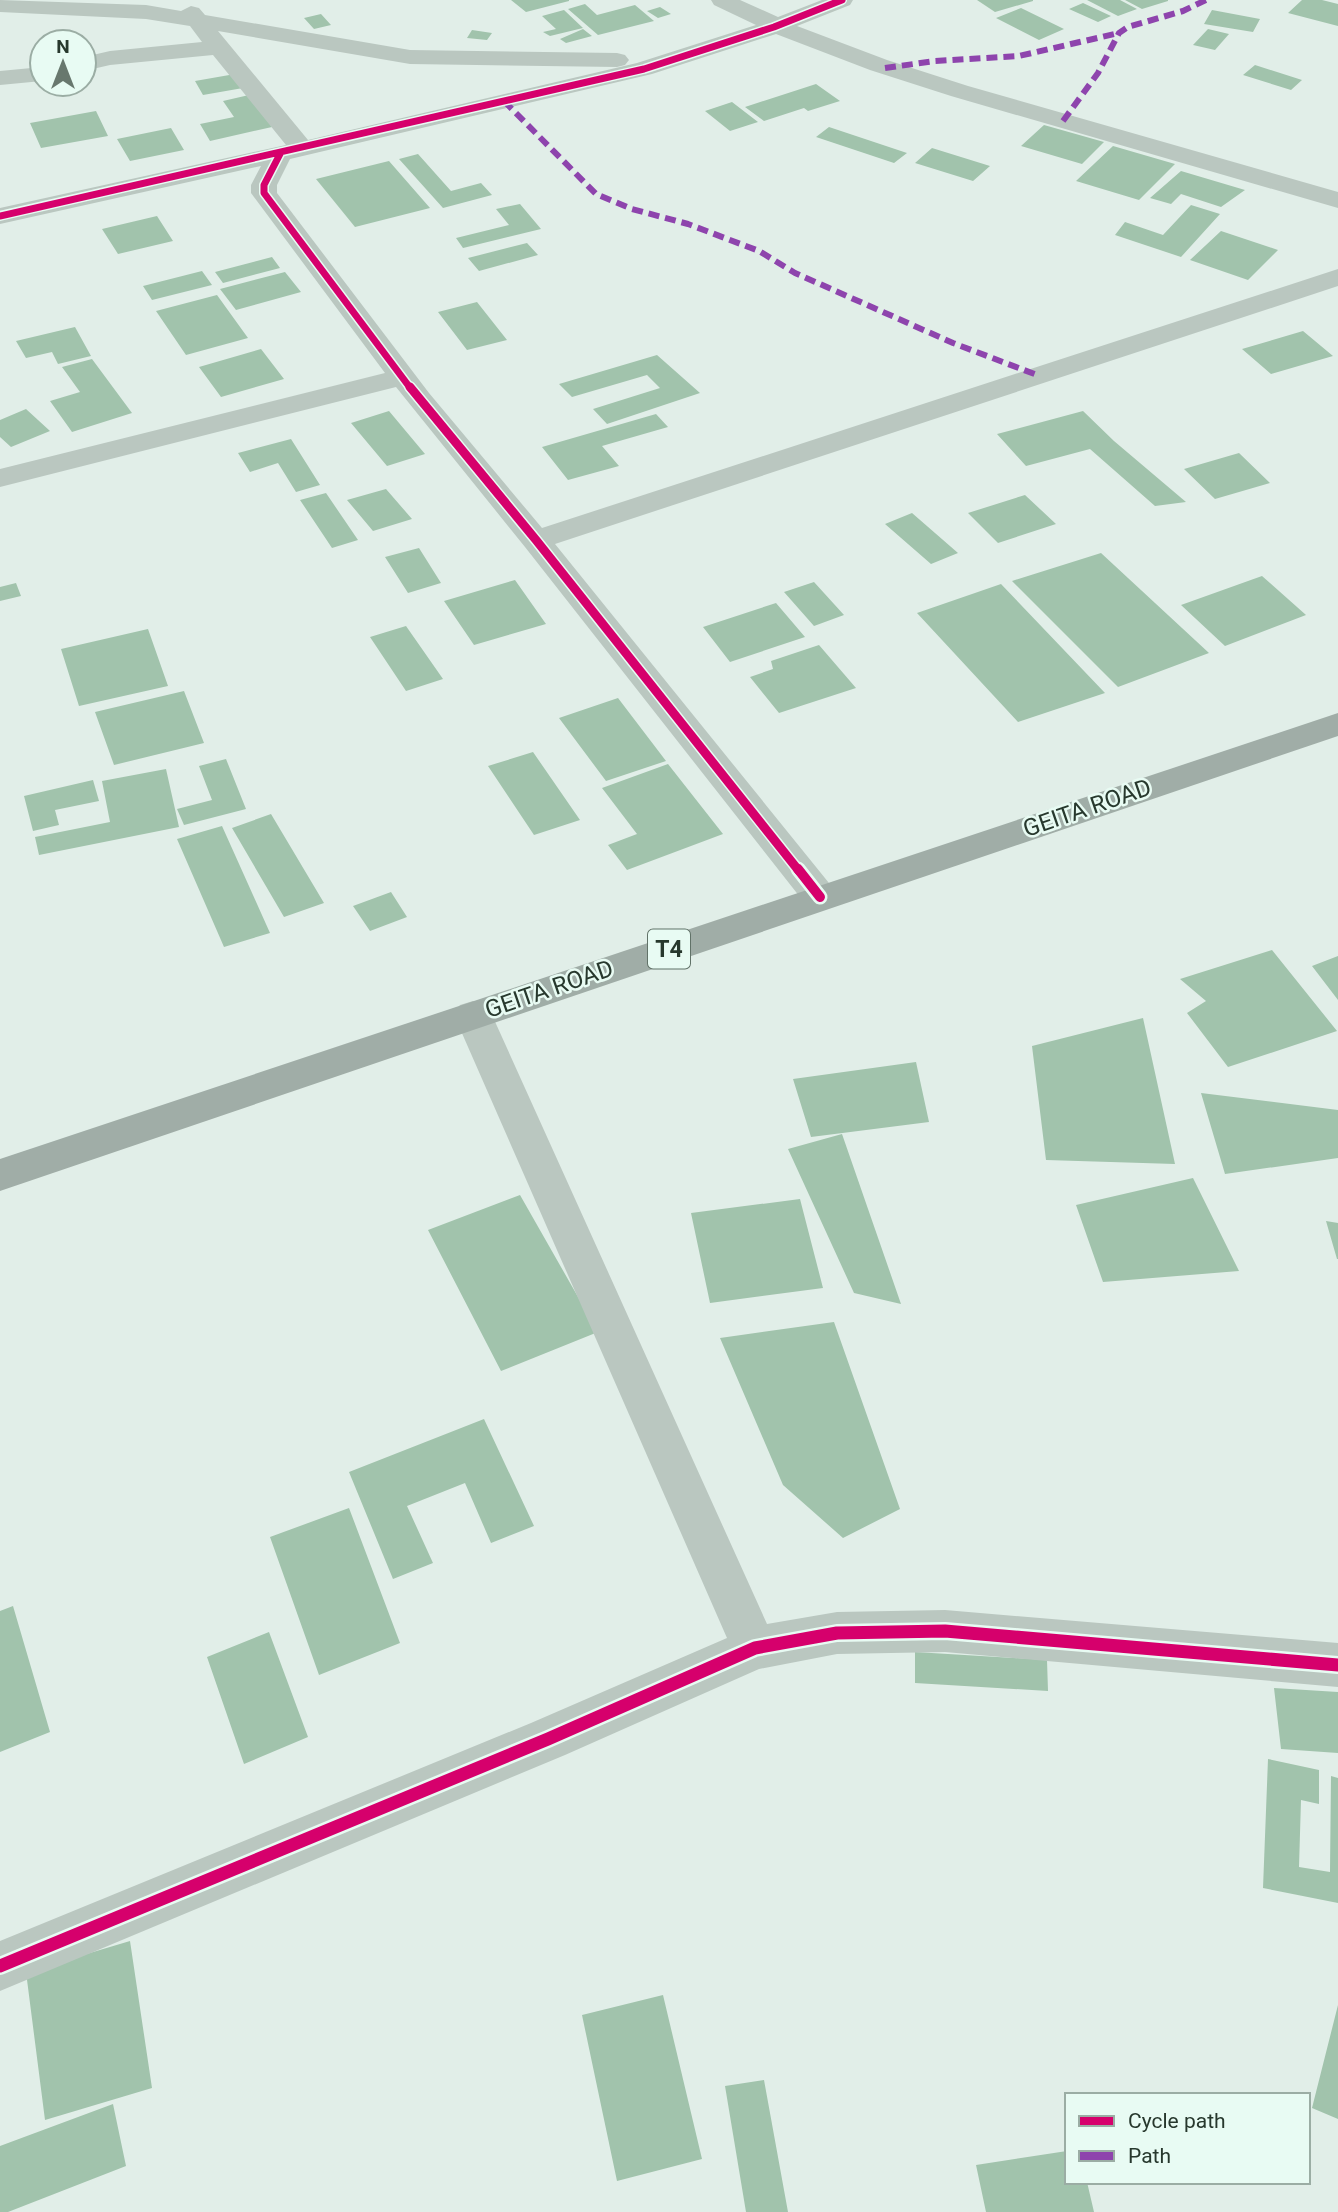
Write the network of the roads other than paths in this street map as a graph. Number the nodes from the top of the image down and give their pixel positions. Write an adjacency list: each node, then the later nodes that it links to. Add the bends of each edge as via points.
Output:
1 (176, 0): 5 (street)
2 (722, 0): 6 (street)
3 (842, 0): 6 (street)
4 (0, 5): 5 (street, via 129,10)
5 (200, 21): 7 (street); 8 (street, via 410,57)
6 (774, 27): 8 (street); 14 (street, via 919,79)
7 (221, 47): 9 (street); 12 (street)
8 (674, 60): 12 (street)
9 (98, 61)
10 (28, 75): 11 (street)
11 (0, 78)
12 (291, 151): 15 (street); 18 (street, via 264,185 264,193)
13 (0, 192): 15 (street)
14 (1338, 200)
15 (32, 209): 16 (street)
16 (0, 216)
17 (1338, 277): 20 (street)
18 (403, 377): 19 (street); 20 (street)
19 (0, 478)
20 (536, 540): 22 (street)
21 (1338, 724): 22 (highway, GEITA ROAD / T4)
22 (820, 897): 23 (highway, GEITA ROAD / T4)
23 (473, 1015): 24 (highway, GEITA ROAD / T4); 25 (street)
24 (0, 1175)
25 (755, 1648): 26 (street, via 838,1633 945,1631); 27 (street, via 548,1740)
26 (1338, 1665)
27 (0, 1966)

